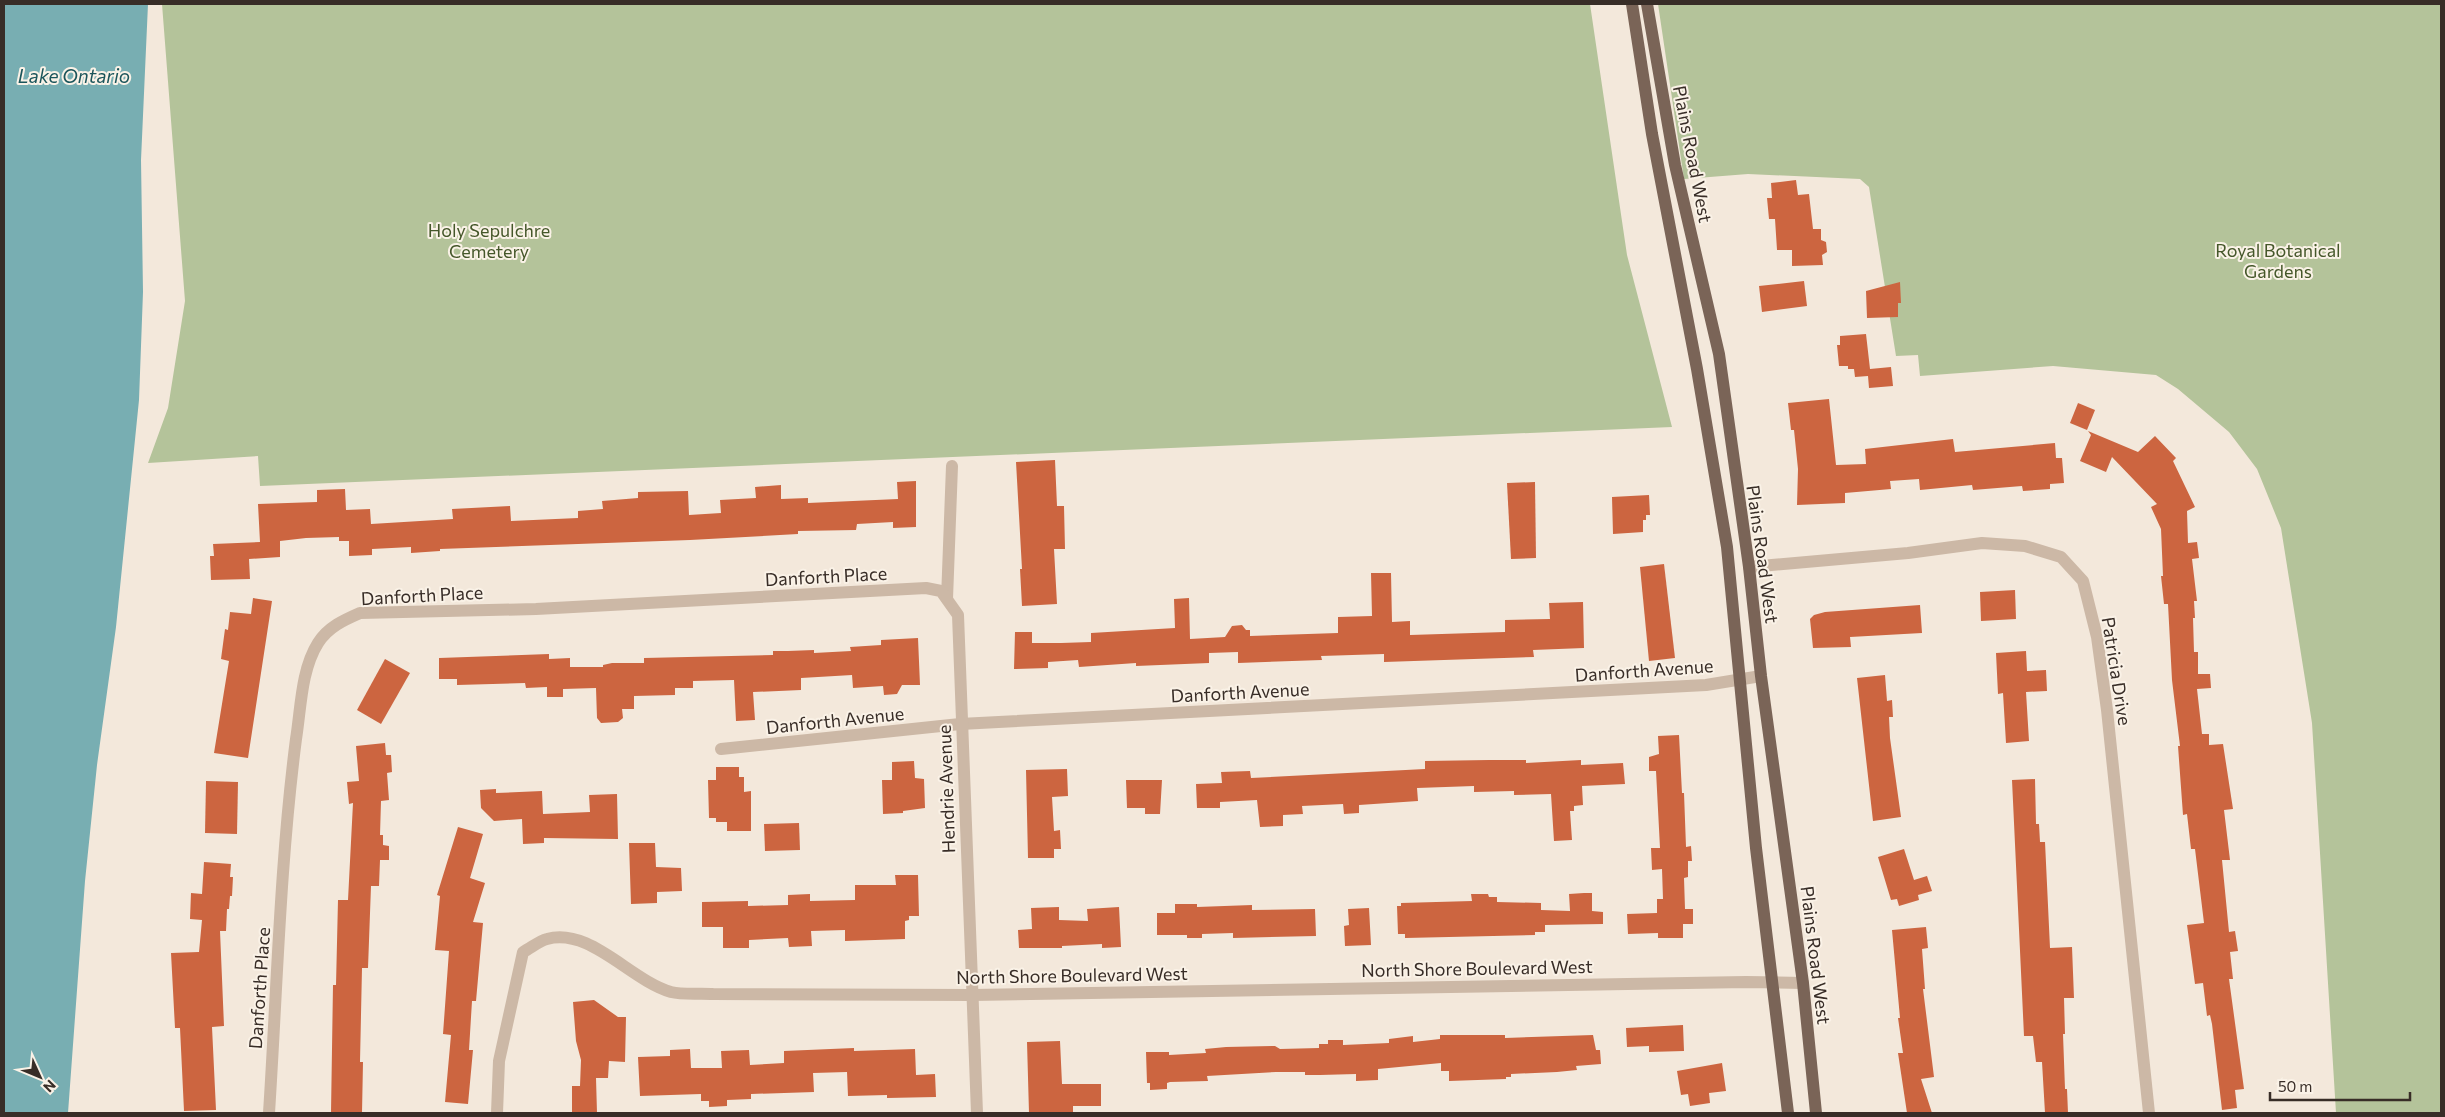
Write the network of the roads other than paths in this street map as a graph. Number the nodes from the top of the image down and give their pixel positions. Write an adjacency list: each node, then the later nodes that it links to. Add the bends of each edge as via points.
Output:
1 (1632, 4): 7 (main road, Plains Road West, via 1652,134 1727,546)
2 (1647, 4): 4 (main road, Plains Road West, via 1675,165 1719,354)
3 (952, 466): 5 (street, Hendrie Avenue)
4 (1749, 567): 6 (main road, Plains Road West); 18 (street, Patricia Drive, via 1982,543 2025,546 2061,556 2083,581 2096,637 2107,710)
5 (947, 599): 8 (street, Hendrie Avenue, via 958,615); 13 (street, Danforth Place, via 941,591 926,588 536,609 360,613 337,623 318,643 303,692 290,786)
6 (1760, 676): 7 (street, Danforth Avenue); 11 (main road, Plains Road West)
7 (1740, 680): 8 (street, Danforth Avenue, via 1706,686); 10 (main road, Plains Road West, via 1756,848)
8 (960, 724): 9 (street, Danforth Avenue); 12 (street, Hendrie Avenue)
9 (721, 749)
10 (1774, 982): 11 (street, North Shore Boulevard West); 12 (street, North Shore Boulevard West); 16 (main road, Plains Road West)
11 (1803, 983): 17 (main road, Plains Road West)
12 (972, 994): 14 (street, North Shore Boulevard West, via 671,992 573,937 547,939 523,952 499,1061); 15 (street, Hendrie Avenue)
13 (269, 1113)
14 (497, 1113)
15 (977, 1113)
16 (1788, 1113)
17 (1816, 1113)
18 (2149, 1113)

